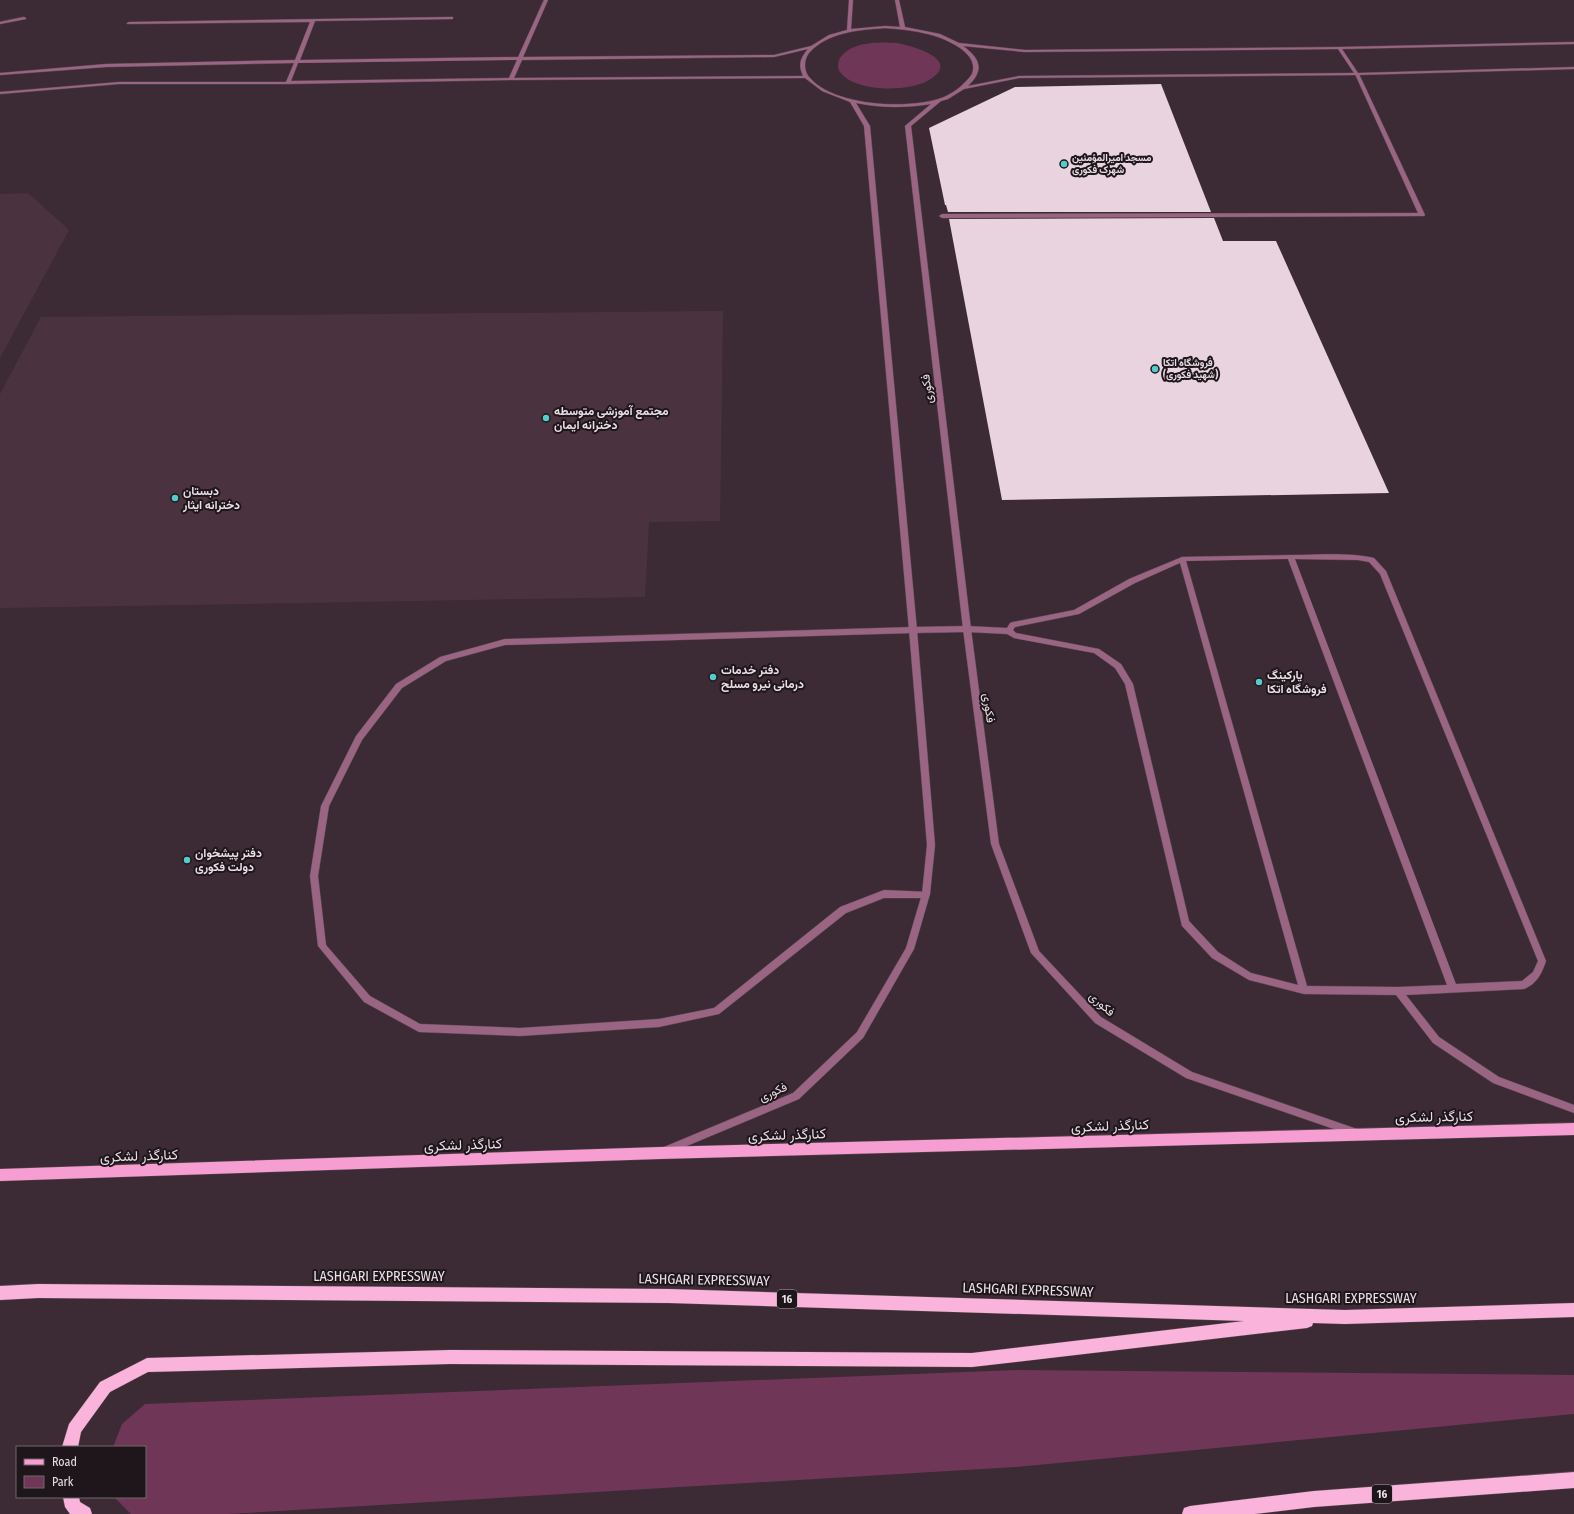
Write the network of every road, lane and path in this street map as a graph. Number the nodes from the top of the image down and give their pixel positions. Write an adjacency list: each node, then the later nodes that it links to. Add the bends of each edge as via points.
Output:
1 (546, 0): 15 (street)
2 (851, 0): 10 (street)
3 (897, 0): 9 (street)
4 (24, 18): 7 (street)
5 (451, 18): 6 (street)
6 (313, 21): 8 (street); 16 (street)
7 (0, 23)
8 (129, 23)
9 (903, 28): 10 (street); 12 (street, via 944,36)
10 (849, 30): 13 (street, via 821,40)
11 (1574, 43): 14 (street)
12 (960, 44): 14 (street, via 1025,51); 23 (street, via 976,63 976,74)
13 (811, 47): 15 (street, via 774,56); 20 (street, via 804,57 802,67)
14 (1339, 48): 19 (street)
15 (519, 58): 16 (street); 21 (street)
16 (298, 62): 18 (street, via 124,66); 22 (street)
17 (1574, 68): 19 (street)
18 (0, 74)
19 (1357, 74): 23 (street, via 1019,77); 27 (street, via 1422,215)
20 (807, 77): 21 (street); 26 (street, via 817,87)
21 (511, 79): 22 (street)
22 (288, 84): 24 (street, via 119,84)
23 (964, 88): 25 (street)
24 (0, 93)
25 (940, 99): 26 (street, via 897,106); 30 (street, فکوری, via 908,126)
26 (852, 101): 31 (street, فکوری, via 867,126)
27 (942, 216)
28 (1291, 557): 29 (street); 34 (street); 34 (street, via 1371,560 1383,573 1542,961 1537,974 1524,985)
29 (1182, 559): 32 (street, via 1132,581 1076,612 1013,625); 35 (street)
30 (967, 629): 31 (street); 32 (street); 39 (street, فکوری, via 995,844 1035,953 1098,1020 1189,1075)
31 (913, 630): 33 (street, فکوری, via 931,845); 33 (street, via 504,642 443,659 399,686 358,738 325,806 314,876 322,946 367,999 419,1028 520,1032 659,1023 716,1011 843,910 884,894)
32 (1009, 631): 35 (street, via 1014,635 1096,651 1118,666 1129,684 1185,924 1215,955 1249,976)
33 (926, 894): 40 (street, فکوری, via 910,949 860,1035 796,1096)
34 (1453, 989): 36 (street)
35 (1304, 990): 36 (street)
36 (1398, 991): 37 (street, via 1436,1040 1496,1080)
37 (1574, 1109)
38 (1574, 1129): 39 (main road, کنارگذر لشکری)
39 (1358, 1134): 40 (main road, کنارگذر لشکری)
40 (660, 1153): 41 (main road, کنارگذر لشکری)
41 (0, 1175)
42 (0, 1293): 44 (highway, LASHGARI EXPRESSWAY / 16, via 38,1291 669,1296)
43 (1574, 1310): 44 (highway, LASHGARI EXPRESSWAY / 16)
44 (1345, 1317): 45 (highway, via 972,1360 450,1357 147,1365 105,1387 74,1429)
45 (70, 1446)
46 (1574, 1480): 49 (highway, 16, via 1314,1499)
47 (70, 1498): 48 (highway, via 73,1507)
48 (84, 1514)
49 (1190, 1514)

